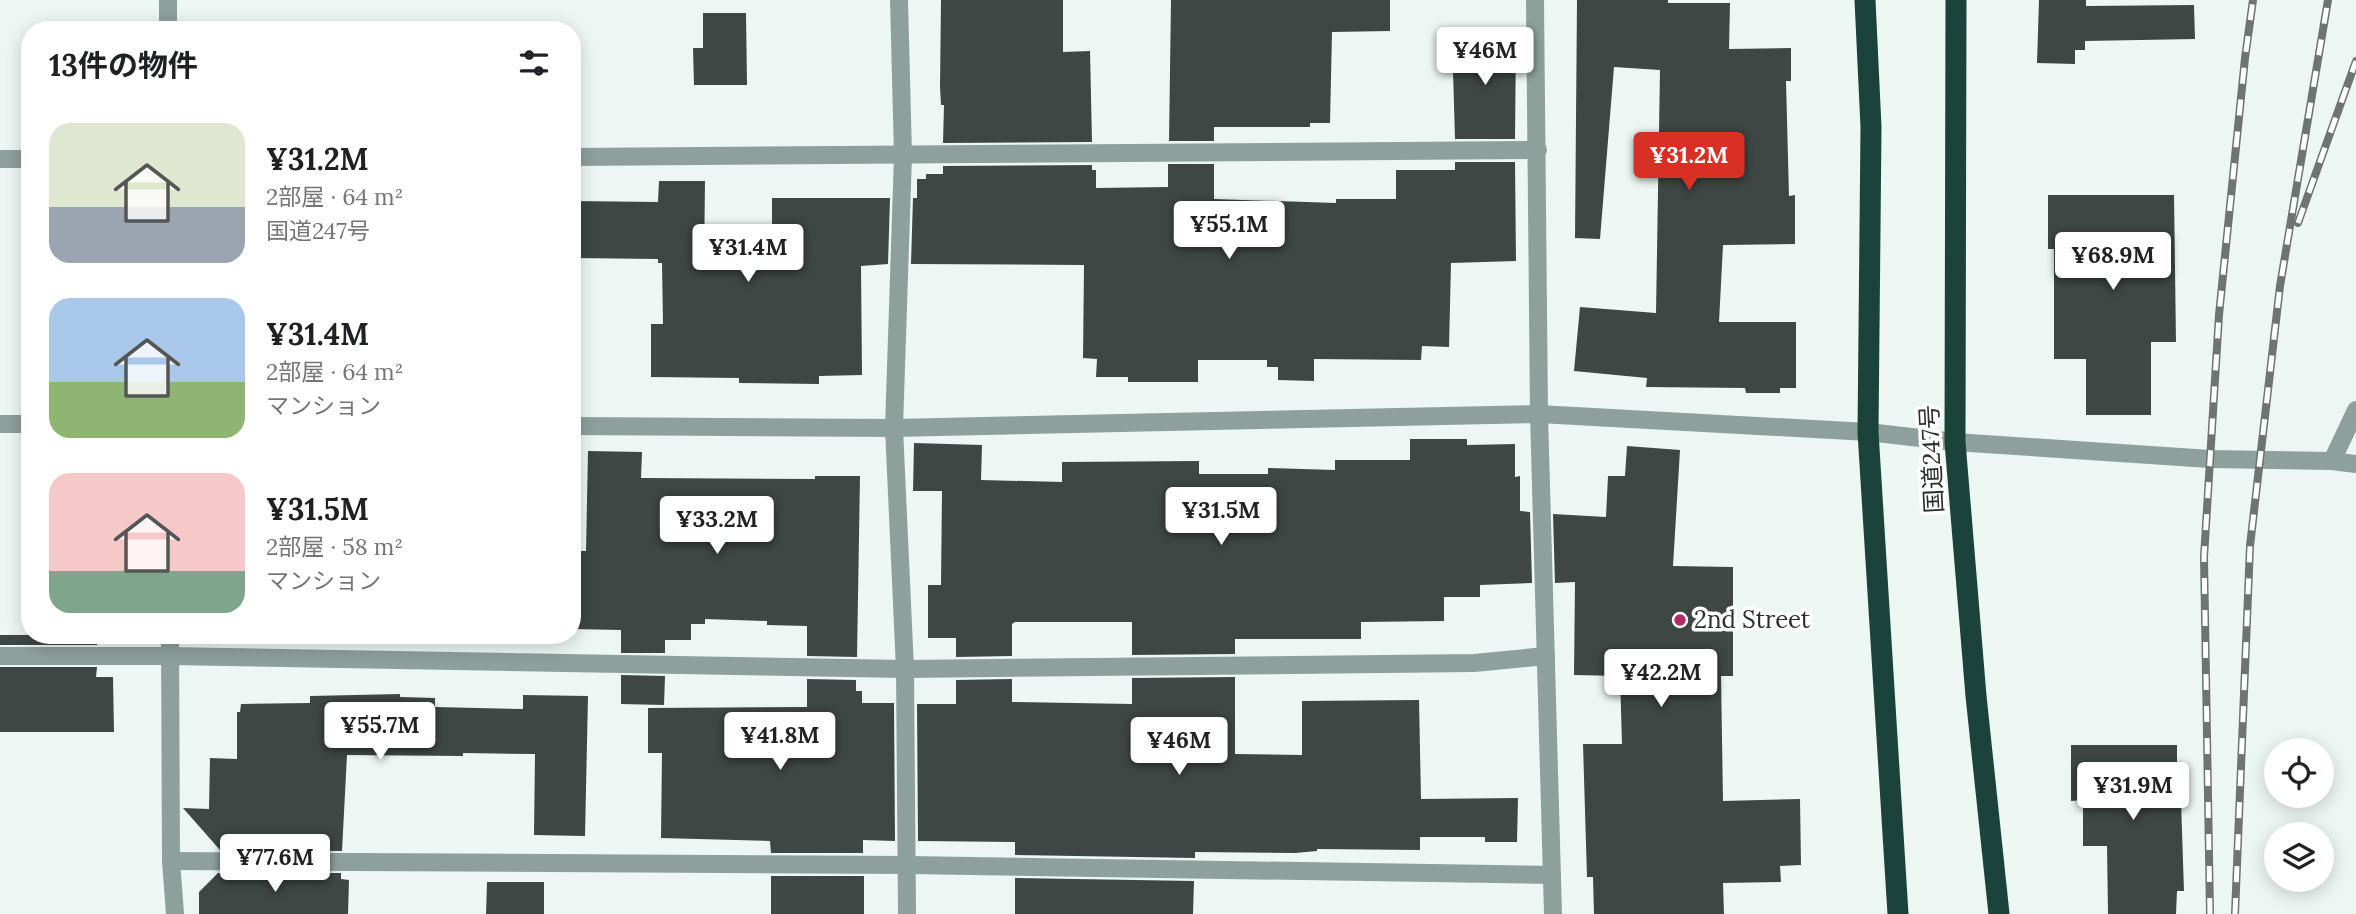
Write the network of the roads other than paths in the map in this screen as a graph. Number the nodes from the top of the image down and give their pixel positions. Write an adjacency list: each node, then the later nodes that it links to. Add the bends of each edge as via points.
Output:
1 (168, 0): 6 (street)
2 (899, 0): 8 (street)
3 (1535, 0): 7 (street)
4 (1865, 0): 18 (highway, via 1871,127)
5 (1956, 0): 19 (highway, 国道247号)
6 (168, 21)
7 (1538, 150): 8 (street); 13 (street)
8 (903, 155): 9 (street); 17 (street)
9 (581, 157)
10 (0, 159): 11 (street)
11 (21, 159)
12 (2356, 411): 20 (street)
13 (1539, 414): 17 (street); 18 (street); 25 (street)
14 (0, 424): 15 (street)
15 (21, 424)
16 (581, 426): 17 (street)
17 (894, 428): 26 (street)
18 (1868, 432): 19 (street); 33 (highway)
19 (1955, 442): 20 (street, via 2210,459); 34 (highway, 国道247号)
20 (2332, 461): 21 (street)
21 (2356, 464)
22 (170, 644): 24 (street)
23 (0, 656): 24 (street)
24 (170, 656): 26 (street); 27 (street)
25 (1546, 656): 26 (street, via 1474,663); 29 (street)
26 (905, 669): 28 (street)
27 (170, 861): 28 (street); 30 (street)
28 (908, 864): 29 (street); 31 (street)
29 (1552, 875): 32 (street)
30 (175, 914)
31 (906, 914)
32 (1553, 914)
33 (1898, 914)
34 (1999, 914)

